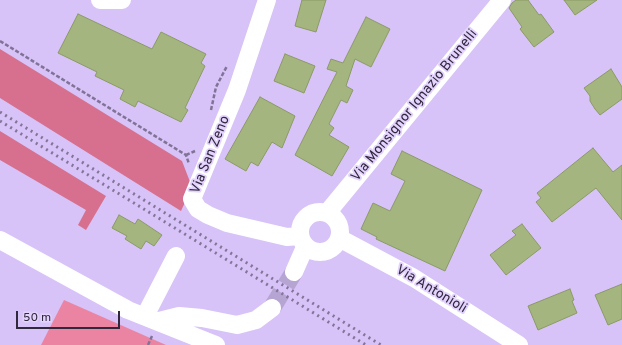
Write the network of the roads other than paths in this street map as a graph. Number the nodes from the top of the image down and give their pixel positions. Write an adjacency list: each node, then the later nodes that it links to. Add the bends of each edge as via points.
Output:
1 (100, 0): 2 (street)
2 (122, 0)
3 (267, 0): 8 (street, Via San Zeno, via 237,90 192,199 198,209 227,223)
4 (502, 0): 5 (street, Via Monsignor Ignazio Brunelli)
5 (327, 213): 6 (street, via 337,220); 8 (street, via 315,212 304,218 299,230)
6 (339, 238): 8 (street, via 331,249 325,252 311,250); 14 (street, Via Antonioli, via 414,278)
7 (0, 240): 12 (street, via 128,310)
8 (302, 241): 10 (street)
9 (176, 256): 12 (street)
10 (294, 272)
11 (272, 308): 12 (street, via 256,320 237,325 179,316)
12 (152, 319): 13 (street)
13 (216, 345)
14 (520, 345)

